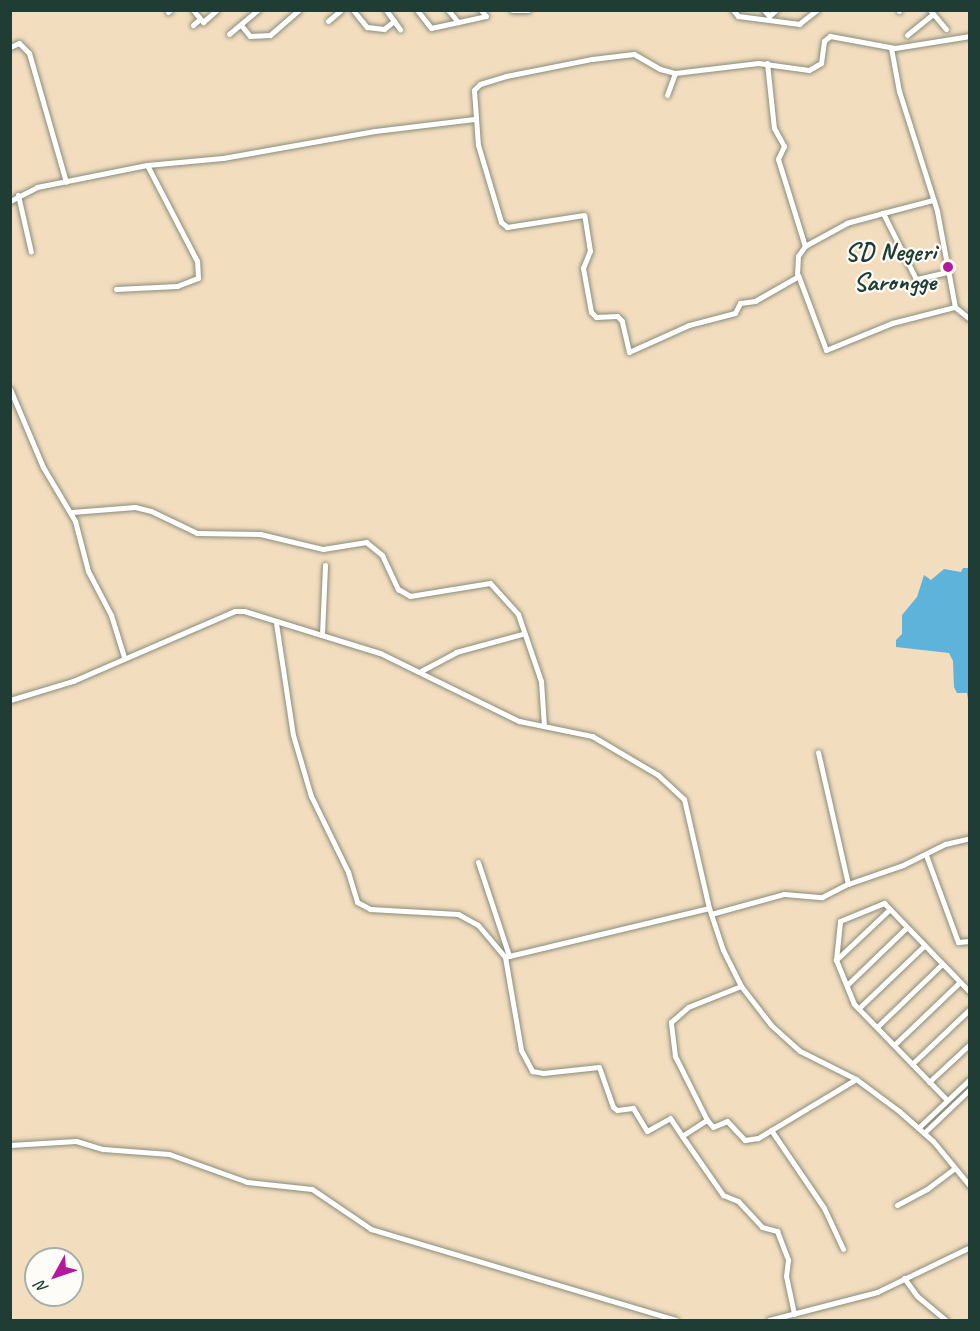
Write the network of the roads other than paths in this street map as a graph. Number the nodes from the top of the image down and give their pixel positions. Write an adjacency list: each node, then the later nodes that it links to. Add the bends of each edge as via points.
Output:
1 (194, 10): 18 (street)
2 (217, 10): 18 (street, via 203,22)
3 (258, 10): 23 (street)
4 (299, 10): 23 (street, via 270,35 250,36)
5 (341, 10): 19 (street)
6 (353, 10): 20 (street, via 367,27 384,29)
7 (386, 10): 20 (street)
8 (417, 10): 21 (street, via 431,28)
9 (448, 10): 21 (street)
10 (481, 10): 21 (street, via 486,16)
11 (512, 10): 12 (street)
12 (528, 10)
13 (733, 10): 16 (street, via 738,16 799,24)
14 (764, 10): 15 (street, via 769,16)
15 (776, 10)
16 (817, 10)
17 (932, 12): 25 (street); 27 (street)
18 (200, 19): 22 (street)
19 (328, 21)
20 (394, 21): 24 (street)
21 (458, 22)
22 (193, 25)
23 (241, 25): 26 (street)
24 (400, 29)
25 (946, 29)
26 (229, 34)
27 (907, 35)
28 (969, 36): 30 (street)
29 (10, 47): 36 (street, via 19,43 29,53)
30 (891, 48): 31 (street, via 830,36 824,41 821,63 813,69); 38 (street, via 899,91)
31 (767, 63): 32 (street); 41 (street, via 774,128 784,146 778,159)
32 (675, 73): 33 (street); 34 (street, via 634,54 506,76 476,86)
33 (667, 95)
34 (474, 119): 35 (street, via 375,131 224,158); 44 (street, via 477,145 501,222 507,226 580,213 586,217 590,251 583,268 591,312 596,317 616,316 622,321 629,352 689,325 735,313 740,303 755,301)
35 (147, 165): 36 (street); 45 (street, via 197,261 198,278 177,286)
36 (66, 182): 37 (street)
37 (18, 195): 39 (street); 42 (street)
38 (933, 200): 40 (street); 43 (street)
39 (10, 201)
40 (883, 213): 41 (street, via 847,223); 43 (street, via 916,279)
41 (805, 246): 44 (street, via 798,256)
42 (31, 252)
43 (947, 272): 46 (street)
44 (798, 275): 46 (street, via 826,350 892,323)
45 (116, 289)
46 (955, 308): 47 (street)
47 (969, 319)
48 (10, 389): 49 (street, via 43,467)
49 (72, 512): 52 (street, via 135,507 197,533 260,534 323,549 354,541 373,544 395,584 405,594 490,583 516,610); 54 (street, via 88,572 111,615)
50 (325, 565): 53 (street)
51 (276, 623): 53 (street); 54 (street, via 235,611); 68 (street, via 293,735 311,796 348,872 357,902 370,909 468,917)
52 (522, 634): 55 (street, via 456,652); 57 (street, via 541,681)
53 (322, 635): 55 (street)
54 (124, 657): 56 (street, via 73,681)
55 (421, 671): 57 (street, via 507,716)
56 (10, 700)
57 (544, 726): 64 (street, via 592,736 658,775 684,799)
58 (818, 752): 62 (street)
59 (969, 838): 60 (street, via 945,844)
60 (926, 855): 62 (street); 66 (street, via 958,942)
61 (478, 862): 68 (street)
62 (848, 884): 64 (street, via 818,898 784,894)
63 (890, 909): 65 (street); 69 (street); 69 (street, via 884,903 840,921)
64 (710, 911): 68 (street); 73 (street)
65 (907, 927): 67 (street); 72 (street)
66 (969, 941)
67 (925, 945): 70 (street); 75 (street)
68 (507, 956): 90 (street, via 521,1050 532,1071 599,1067 615,1109 633,1108 649,1131 670,1118)
69 (837, 960): 72 (street)
70 (942, 964): 71 (street); 77 (street)
71 (960, 982): 74 (street); 79 (street)
72 (847, 985): 75 (street)
73 (741, 986): 82 (street, via 784,1039); 86 (street, via 688,1007 671,1022 675,1056)
74 (969, 992)
75 (859, 1008): 77 (street)
76 (969, 1009): 80 (street)
77 (877, 1027): 79 (street)
78 (969, 1044): 83 (street)
79 (894, 1045): 80 (street)
80 (912, 1064): 83 (street)
81 (969, 1078): 85 (street)
82 (855, 1079): 87 (street); 88 (street)
83 (929, 1082): 85 (street)
84 (969, 1089): 89 (street)
85 (947, 1100): 87 (street)
86 (707, 1120): 88 (street, via 712,1127 728,1122 745,1140); 90 (street)
87 (918, 1128): 89 (street)
88 (771, 1130): 96 (street, via 824,1208)
89 (924, 1133): 92 (street)
90 (682, 1136): 98 (street, via 723,1195 738,1200 762,1227 777,1231 788,1260 786,1276)
91 (10, 1144): 99 (street, via 76,1141 103,1149 169,1154 248,1182 312,1189 371,1229)
92 (955, 1168): 93 (street); 94 (street)
93 (969, 1186)
94 (897, 1205)
95 (969, 1247): 97 (street)
96 (843, 1249)
97 (904, 1278): 98 (street, via 860,1299); 101 (street, via 917,1296)
98 (794, 1314): 100 (street)
99 (676, 1320)
100 (769, 1320)
101 (946, 1320)

